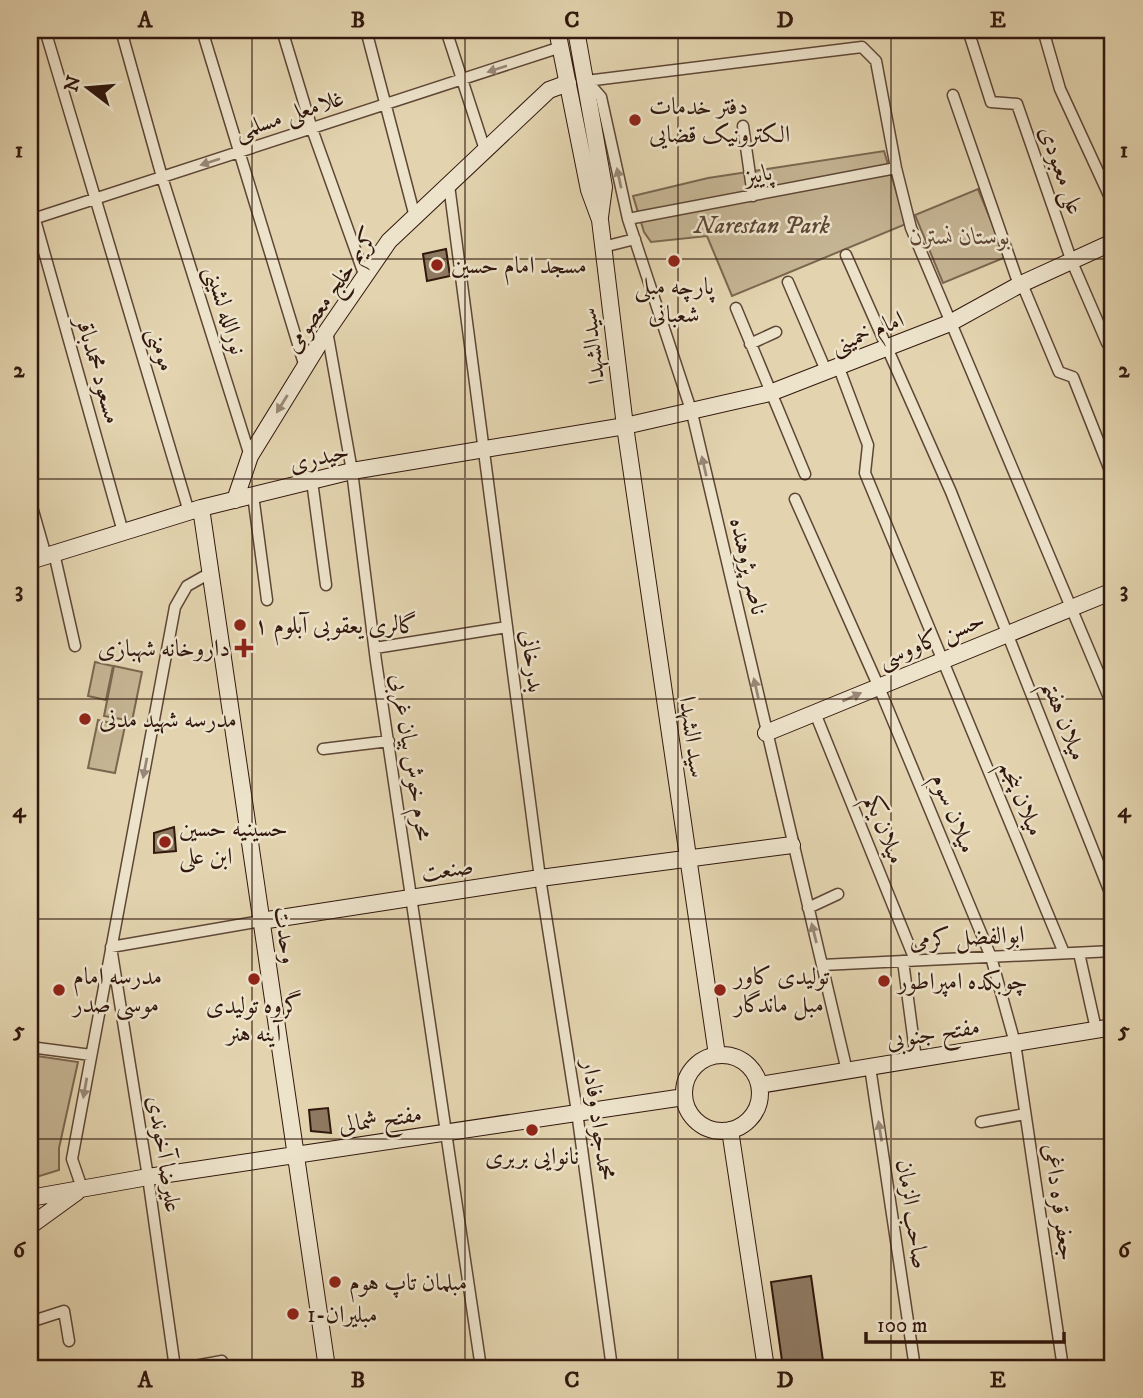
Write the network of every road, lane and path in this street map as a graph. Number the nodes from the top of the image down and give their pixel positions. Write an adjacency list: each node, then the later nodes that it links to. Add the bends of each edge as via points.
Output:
1 (45, 30): 25 (street, مومنی)
2 (121, 30): 22 (street, نورالله لشینی)
3 (202, 30): 20 (street)
4 (282, 30): 18 (street)
5 (366, 30): 16 (street)
6 (446, 30): 12 (street)
7 (557, 30): 11 (street, سیدالشهدا)
8 (576, 30): 13 (street, سیدالشهدا)
9 (968, 30): 36 (street, علی معبودی, via 991,102 1017,104)
10 (1043, 30): 27 (street, via 1060,89)
11 (561, 47): 12 (street, غلامعلی مسلمی, one-way to 12); 14 (street, سیدالشهدا)
12 (463, 80): 16 (street, غلامعلی مسلمی); 19 (street)
13 (586, 81): 21 (street, via 862,47 876,61); 30 (street, ناصر پژوهنده, one-way to 13, via 601,97); 31 (street, سیدالشهدا, via 604,187)
14 (568, 83): 19 (street, کریم خلج معصومی, via 549,90); 31 (street, سیدالشهدا, via 589,190)
15 (954, 96): 39 (street)
16 (385, 105): 18 (street, غلامعلی مسلمی); 28 (street)
17 (743, 125): 24 (street)
18 (312, 129): 20 (street, غلامعلی مسلمی); 37 (street)
19 (485, 150): 23 (street, کریم خلج معصومی)
20 (238, 153): 22 (street, غلامعلی مسلمی, one-way to 22); 47 (street)
21 (896, 168): 24 (street, پاییز); 41 (street, via 911,228)
22 (163, 177): 25 (street, غلامعلی مسلمی); 53 (street, نورالله لشینی)
23 (449, 185): 28 (street, کریم خلج معصومی); 52 (street, بدرخانی)
24 (752, 196): 30 (street, پاییز)
25 (95, 199): 29 (street, غلامعلی مسلمی); 62 (street, مومنی)
26 (30, 202): 29 (street, مسعود محمدباقر)
27 (1113, 204)
28 (415, 217): 37 (street, کریم خلج معصومی, via 389,241)
29 (32, 219): 63 (street, مسعود محمدباقر)
30 (628, 219): 32 (street, ناصر پژوهنده)
31 (600, 220): 34 (street, سیدالشهدا)
32 (635, 239): 34 (street); 50 (street, ناصر پژوهنده)
33 (1113, 242): 36 (street, امام خمینی)
34 (603, 247): 51 (street, سیدالشهدا)
35 (846, 255): 46 (street, میلان هفتم)
36 (1072, 262): 39 (street, امام خمینی); 44 (street, علی معبودی)
37 (365, 277): 42 (street, کریم خلج معصومی)
38 (788, 282): 48 (street, میلان پنجم)
39 (1019, 285): 41 (street, امام خمینی); 56 (street, via 1059,372 1073,377)
40 (736, 308): 45 (street)
41 (950, 323): 46 (street, امام خمینی); 69 (street)
42 (327, 331): 47 (street, کریم خلج معصومی); 54 (street, محرم خوش بیان غربی)
43 (776, 332): 45 (street)
44 (1107, 343)
45 (750, 344): 49 (street)
46 (888, 348): 48 (street, امام خمینی); 71 (street, میلان هفتم)
47 (305, 367): 53 (street, کریم خلج معصومی, one-way to 53)
48 (833, 370): 49 (street, امام خمینی); 74 (street, میلان پنجم, via 868,445 865,473)
49 (770, 393): 50 (street, امام خمینی); 55 (street)
50 (692, 413): 51 (street, امام خمینی); 78 (street, ناصر پژوهنده, one-way to 50)
51 (625, 426): 52 (street, حیدری); 82 (street, سید الشهدا)
52 (484, 449): 54 (street, حیدری); 70 (street, بدرخانی)
53 (250, 456): 61 (street, کریم خلج معصومی)
54 (352, 471): 57 (street, حیدری); 73 (street, محرم خوش بیان غربی)
55 (805, 474)
56 (1113, 478)
57 (312, 481): 58 (street, حیدری); 66 (street)
58 (253, 495): 61 (street, حیدری); 68 (street)
59 (795, 499): 75 (street, میلان سوم)
60 (30, 500): 64 (street)
61 (235, 500): 62 (street, حیدری)
62 (195, 510): 63 (street, حیدری); 65 (street, وحدت)
63 (123, 532): 64 (street, حیدری)
64 (43, 557): 72 (street)
65 (210, 573): 88 (street, وحدت); 89 (street, علیرضا آخوندی, one-way to 89, via 187,586 175,607)
66 (326, 585)
67 (1113, 591): 69 (street, حسن کاووسی)
68 (267, 600)
69 (1072, 608): 71 (street, حسن کاووسی); 76 (street)
70 (507, 627): 73 (street); 83 (street, بدرخانی)
71 (1008, 633): 74 (street, حسن کاووسی); 86 (street, میلان هفتم)
72 (75, 646)
73 (375, 648): 79 (street, محرم خوش بیان غربی)
74 (942, 659): 75 (street, حسن کاووسی); 91 (street, میلان پنجم)
75 (878, 684): 77 (street, حسن کاووسی, one-way to 75); 93 (street, میلان سوم)
76 (1113, 708)
77 (815, 713): 78 (street, حسن کاووسی); 94 (street, میلان یکم)
78 (766, 733): 81 (street, ناصر پژوهنده)
79 (388, 741): 80 (street); 85 (street, محرم خوش بیان غربی)
80 (323, 749)
81 (792, 845): 82 (street, صنعت); 87 (street, ناصر پژوهنده)
82 (688, 858): 83 (street, صنعت); 102 (street, سید الشهدا)
83 (540, 878): 85 (street, صنعت); 108 (street, محمدجواد وفادار)
84 (838, 894): 87 (street)
85 (412, 897): 88 (street, صنعت); 112 (street, محرم خوش بیان غربی)
86 (1113, 900)
87 (808, 908): 96 (street, ناصر پژوهنده, one-way to 87)
88 (261, 921): 89 (street, صنعت); 113 (street, وحدت)
89 (111, 947): 101 (street, علیرضا آخوندی); 114 (street, علیرضا آخوندی)
90 (1113, 951): 92 (street, ابوالفضل کرمی)
91 (1064, 953): 92 (street, ابوالفضل کرمی); 93 (street, ابوالفضل کرمی)
92 (1079, 953): 98 (street)
93 (991, 957): 94 (street, ابوالفضل کرمی); 99 (street, میلان سوم)
94 (915, 960): 95 (street, ابوالفضل کرمی)
95 (903, 961): 96 (street, ابوالفضل کرمی); 103 (street)
96 (822, 965): 105 (street, ناصر پژوهنده)
97 (1113, 1027): 98 (street, مفتح جنوبی)
98 (1096, 1029): 99 (street, مفتح جنوبی)
99 (1015, 1043): 103 (street, مفتح جنوبی); 109 (street, جعفر قره داغی)
100 (30, 1047): 101 (street)
101 (91, 1055): 115 (street, علیرضا آخوندی, one-way to 115, via 72,1159)
102 (716, 1055): 106 (street, via 728,1055 748,1065); 107 (street, via 705,1058 688,1074)
103 (916, 1059): 104 (street, مفتح جنوبی)
104 (870, 1067): 105 (street, مفتح جنوبی); 129 (street, صاحب الزمان, one-way to 104)
105 (847, 1071): 106 (street, مفتح جنوبی)
106 (759, 1085): 111 (street, via 751,1118)
107 (684, 1097): 108 (street, مفتح شمالی); 111 (street, via 687,1109 705,1127)
108 (578, 1112): 112 (street, مفتح شمالی); 127 (street, محمدجواد وفادار)
109 (1025, 1114): 110 (street); 130 (street, جعفر قره داغی)
110 (981, 1122)
111 (730, 1130): 128 (street)
112 (448, 1132): 113 (street, مفتح شمالی); 126 (street, محرم خوش بیان غربی)
113 (294, 1155): 114 (street, مفتح شمالی); 125 (street, وحدت)
114 (148, 1177): 115 (street, مفتح شمالی); 123 (street, علیرضا آخوندی)
115 (82, 1188): 116 (street, مفتح شمالی); 117 (street)
116 (30, 1198)
117 (30, 1226)
118 (30, 1322): 119 (street, via 64,1311)
119 (69, 1342)
120 (30, 1350): 122 (street)
121 (222, 1361): 124 (street)
122 (33, 1368)
123 (175, 1368)
124 (184, 1368)
125 (327, 1368)
126 (481, 1368)
127 (612, 1368)
128 (765, 1368)
129 (915, 1368)
130 (1063, 1368)

